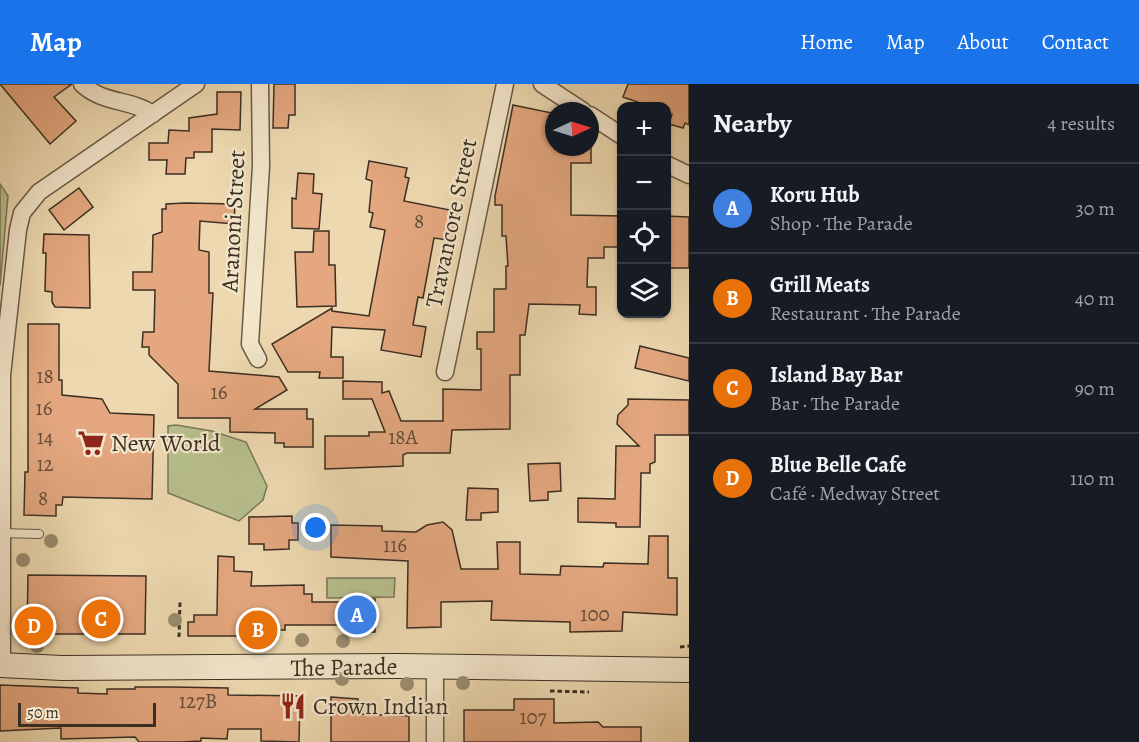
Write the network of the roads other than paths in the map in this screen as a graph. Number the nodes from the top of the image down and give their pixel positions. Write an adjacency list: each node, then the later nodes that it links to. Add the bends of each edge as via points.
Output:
1 (82, 84): 7 (street, via 103,98 141,106)
2 (196, 84): 7 (street)
3 (260, 84): 13 (street, Aranoni Street, via 261,166 250,344)
4 (505, 84): 14 (street, Travancore Street)
5 (542, 84): 6 (street)
6 (569, 102)
7 (153, 114): 12 (street, via 28,203 18,230)
8 (599, 122): 9 (street)
9 (617, 133)
10 (671, 166): 11 (street)
11 (689, 175)
12 (4, 330): 15 (street)
13 (258, 358)
14 (445, 372)
15 (1, 375): 16 (street)
16 (1, 532): 17 (lane); 18 (street)
17 (39, 534)
18 (1, 665): 19 (main road, The Parade)
19 (435, 666): 20 (main road, The Parade); 21 (street)
20 (689, 670)
21 (435, 742)

